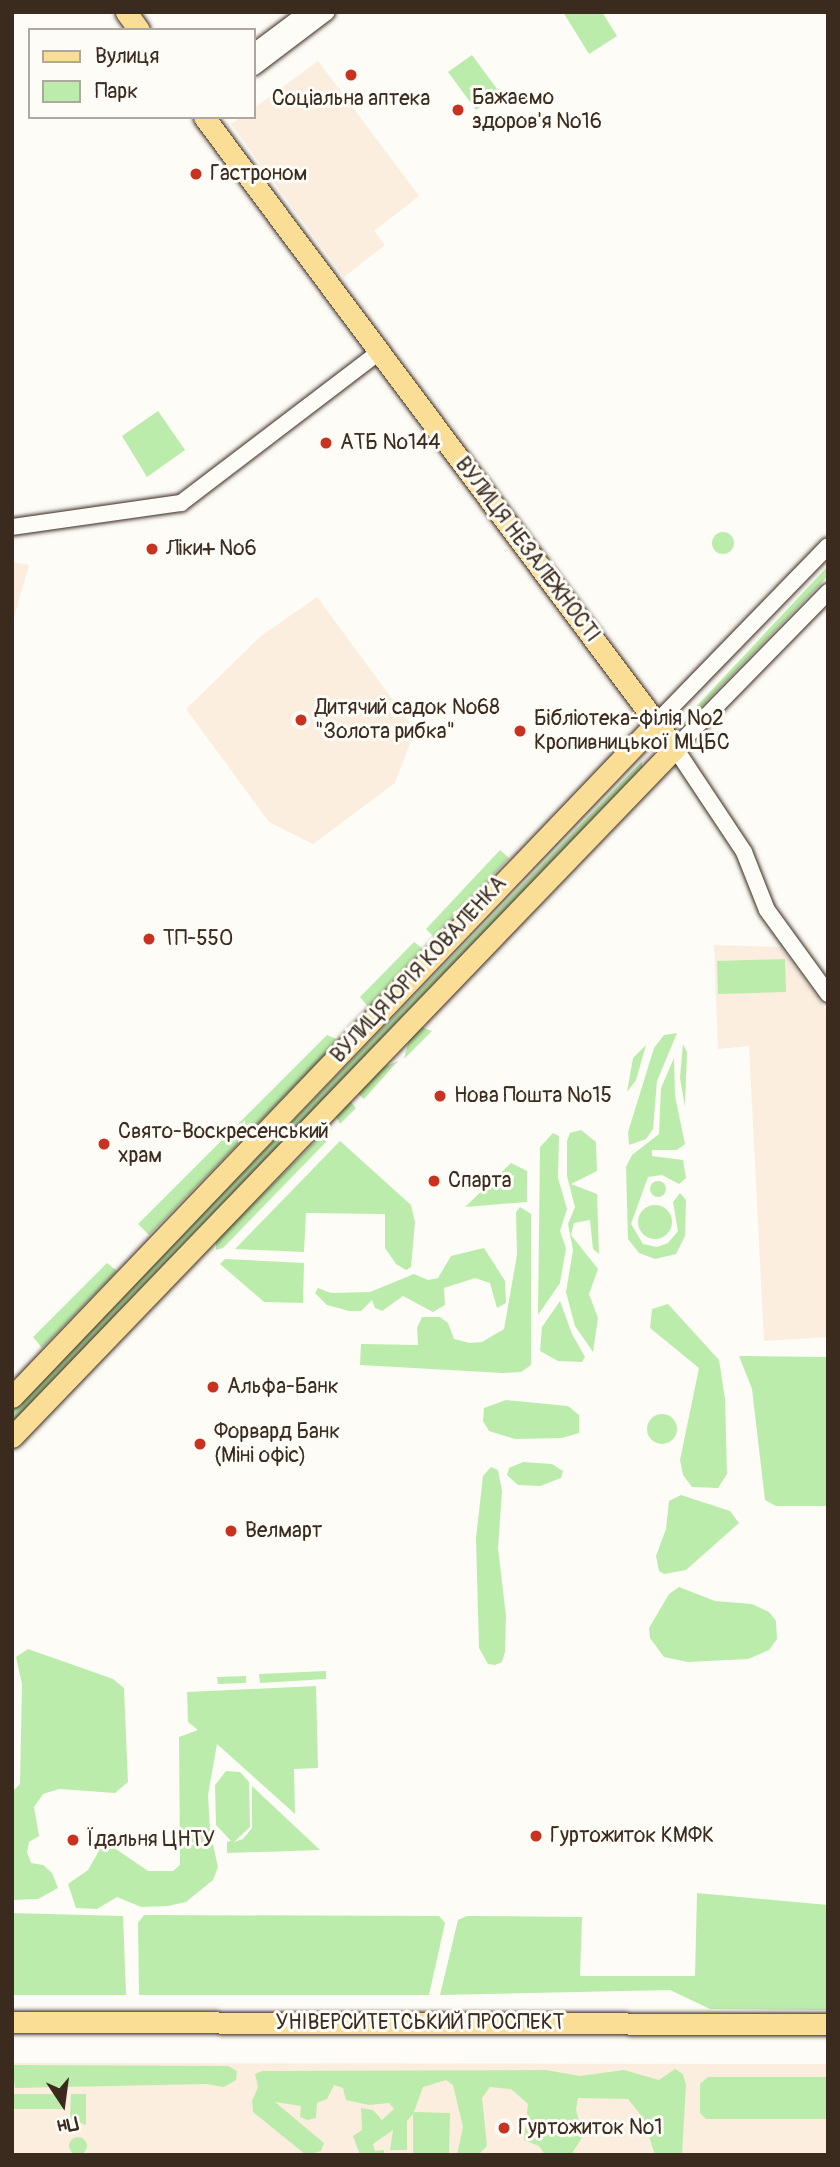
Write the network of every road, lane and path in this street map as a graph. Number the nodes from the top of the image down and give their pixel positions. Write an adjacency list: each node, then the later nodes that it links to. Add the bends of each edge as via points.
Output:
1 (126, 12): 4 (main road)
2 (307, 12): 5 (street)
3 (327, 12): 6 (street)
4 (138, 28)
5 (256, 50)
6 (256, 66)
7 (205, 119): 8 (main road, ВУЛИЦЯ НЕЗАЛЕЖНОСТІ)
8 (379, 352): 9 (street, via 181,503); 12 (main road, ВУЛИЦЯ НЕЗАЛЕЖНОСТІ)
9 (12, 527)
10 (828, 546): 12 (street, ВУЛИЦЯ ЮРІЯ КОВАЛЕНКА)
11 (828, 592): 13 (street, ВУЛИЦЯ ЮРІЯ КОВАЛЕНКА)
12 (656, 723): 13 (main road, ВУЛИЦЯ НЕЗАЛЕЖНОСТІ); 15 (main road, ВУЛИЦЯ ЮРІЯ КОВАЛЕНКА)
13 (675, 748): 14 (street, ВУЛИЦЯ НЕЗАЛЕЖНОСТІ, via 744,852 767,910); 16 (main road, ВУЛИЦЯ ЮРІЯ КОВАЛЕНКА)
14 (828, 994)
15 (12, 1397)
16 (12, 1437)
17 (12, 2022): 18 (main road, УНІВЕРСИТЕТСЬКИЙ ПРОСПЕКТ)
18 (828, 2024)

